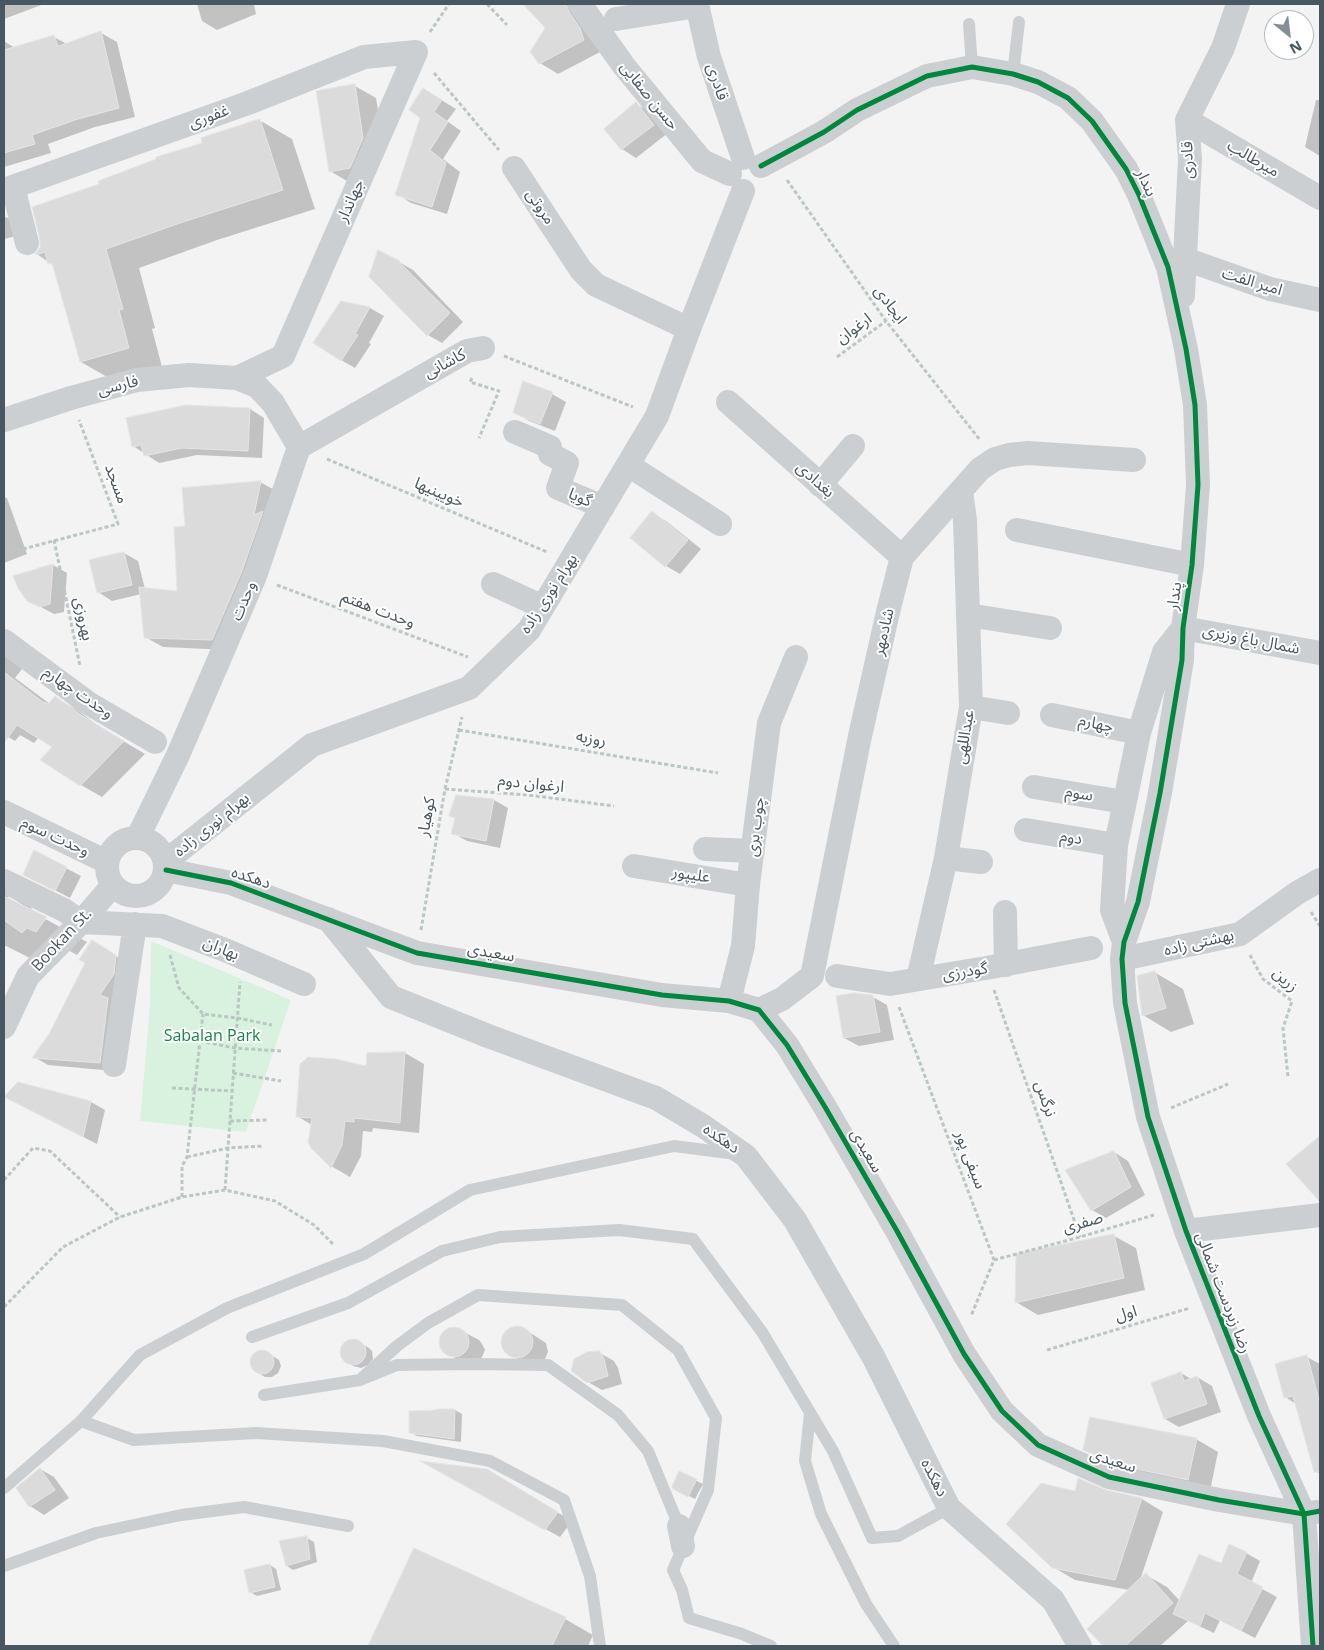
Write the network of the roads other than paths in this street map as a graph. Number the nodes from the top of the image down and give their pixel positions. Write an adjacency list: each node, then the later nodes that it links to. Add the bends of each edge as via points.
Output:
1 (580, 4): 12 (street, حسن صفایی, via 624,66 702,161)
2 (1238, 4): 10 (street, قادری, via 1223,48)
3 (697, 5): 4 (street); 12 (street, قادری, via 709,57)
4 (616, 19)
5 (1020, 22): 9 (lane)
6 (969, 24): 8 (lane)
7 (416, 52): 13 (street, غفوری, via 364,57 248,104); 21 (street, جهاندار, via 284,356)
8 (972, 67): 9 (street, پندار); 12 (street, پندار, via 927,76 857,110 824,132)
9 (1013, 74): 18 (street, پندار, via 1038,82 1068,98 1092,121 1126,169 1168,267)
10 (1187, 120): 14 (street, میرطالب); 16 (street, قادری, via 1190,159)
11 (514, 168): 19 (street, مروتی, via 581,270 596,285)
12 (750, 170): 19 (street, بهرام نوری زاده)
13 (8, 189): 15 (street)
14 (1320, 198)
15 (27, 242)
16 (1185, 260): 17 (street, امیر الفت, via 1270,289); 18 (street, قادری)
17 (1320, 300)
18 (1181, 328): 35 (street, پندار, via 1196,405 1198,485)
19 (689, 329): 28 (street, بهرام نوری زاده, via 657,416)
20 (483, 348): 26 (street, کاشانی, via 467,351)
21 (237, 378): 23 (street, فارسی, via 189,375 137,380); 26 (street, via 257,386 273,404)
22 (728, 402): 29 (street, بغدادی)
23 (4, 420)
24 (515, 432): 31 (street, گویا, via 550,447 550,454 566,463 558,488)
25 (853, 446): 29 (street)
26 (299, 447): 53 (street, وحدت, via 255,576 178,755)
27 (1134, 460): 30 (street, شادمهر, via 1009,454 980,469)
28 (628, 464): 31 (street, بهرام نوری زاده); 32 (street)
29 (820, 485): 34 (street, بغدادی)
30 (961, 491): 34 (street, شادمهر); 38 (street, عبداللهی)
31 (603, 507): 37 (street, بهرام نوری زاده)
32 (720, 524)
33 (1017, 530): 35 (street)
34 (902, 557): 77 (street, شادمهر, via 860,736 812,976 782,999)
35 (1192, 565): 40 (street, پندار)
36 (493, 584): 37 (street)
37 (543, 607): 60 (street, بهرام نوری زاده, via 529,630 469,688 312,745)
38 (968, 615): 39 (street); 44 (street, عبداللهی)
39 (1050, 628)
40 (1183, 628): 42 (street, شمال باغ وزیری); 47 (street, via 1164,652); 71 (street, پندار, via 1182,660 1160,793 1138,902)
41 (4, 641): 48 (street, وحدت چهارم, via 88,703)
42 (1320, 653)
43 (796, 657): 56 (street, چوب بری, via 769,723)
44 (971, 706): 45 (street); 57 (street, عبداللهی)
45 (1008, 713)
46 (1052, 715): 47 (street, چهارم)
47 (1139, 734): 50 (street)
48 (155, 742)
49 (1034, 787): 50 (street, سوم)
50 (1124, 802): 54 (street)
51 (4, 812): 58 (street, وحدت سوم)
52 (1026, 830): 54 (street, دوم)
53 (138, 838): 58 (street, via 114,847); 60 (street, via 156,845)
54 (1116, 845): 71 (street, via 1112,910)
55 (704, 849): 56 (street)
56 (753, 851): 65 (street, چوب بری)
57 (946, 858): 59 (street); 74 (street, عبداللهی)
58 (107, 862): 64 (street)
59 (981, 862)
60 (166, 866): 64 (street, via 160,885 145,895 127,895); 67 (street, دهکده, via 231,883)
61 (634, 866): 65 (street, علیپور)
62 (1320, 880): 71 (street, بهشتی زاده, via 1240,934)
63 (4, 881): 68 (street, via 64,910)
64 (113, 885): 68 (street, Bookan St.)
65 (748, 885): 76 (street, چوب بری, via 743,946)
66 (1006, 912): 72 (street)
67 (327, 918): 76 (street, سعیدی, via 417,953 662,995); 80 (street, دهکده, via 392,997 656,1098)
68 (81, 922): 69 (street, بهاران); 78 (street, Bookan St., via 28,976)
69 (134, 924): 75 (street, بهاران, via 162,926); 79 (street)
70 (1091, 948): 72 (street, گودرزی)
71 (1123, 951): 82 (street, رضا زبردست شمالی, via 1125,1003 1148,1117)
72 (996, 967): 74 (street, گودرزی)
73 (837, 976): 74 (street, گودرزی, via 890,984)
74 (918, 979)
75 (304, 984)
76 (728, 1001): 77 (street, سعیدی)
77 (759, 1010): 90 (street, سعیدی, via 787,1045 826,1107 959,1344 1002,1411 1038,1445 1109,1477 1219,1500)
78 (4, 1027)
79 (114, 1065)
80 (746, 1156): 87 (lane, via 674,1146 470,1190 364,1254 227,1308 140,1355); 89 (street, دهکده, via 800,1228 874,1358)
81 (1320, 1215): 82 (street)
82 (1186, 1231): 90 (street, رضا زبردست شمالی, via 1258,1416)
83 (252, 1337): 86 (lane, via 348,1303 442,1251 500,1236 619,1230 693,1240 762,1332)
84 (360, 1380): 85 (lane); 92 (lane, via 397,1365 548,1365 618,1415 648,1451); 92 (lane, via 428,1323 478,1295 622,1305 678,1350 716,1418 708,1490)
85 (264, 1395)
86 (810, 1413): 89 (lane, via 833,1451 872,1538 898,1536); 96 (lane, via 805,1461 821,1514 866,1604)
87 (81, 1421): 88 (lane); 94 (lane, via 134,1440 256,1434 383,1441 490,1461 564,1500 590,1576)
88 (4, 1488)
89 (949, 1508): 97 (street, دهکده, via 1053,1600)
90 (1312, 1513): 98 (street, رضا زبردست شمالی)
91 (348, 1526): 93 (lane, via 235,1508 181,1515 96,1533)
92 (681, 1536): 95 (lane, via 673,1570 689,1618)
93 (4, 1566)
94 (600, 1646)
95 (771, 1646)
96 (894, 1646)
97 (1080, 1646)
98 (1313, 1646)

